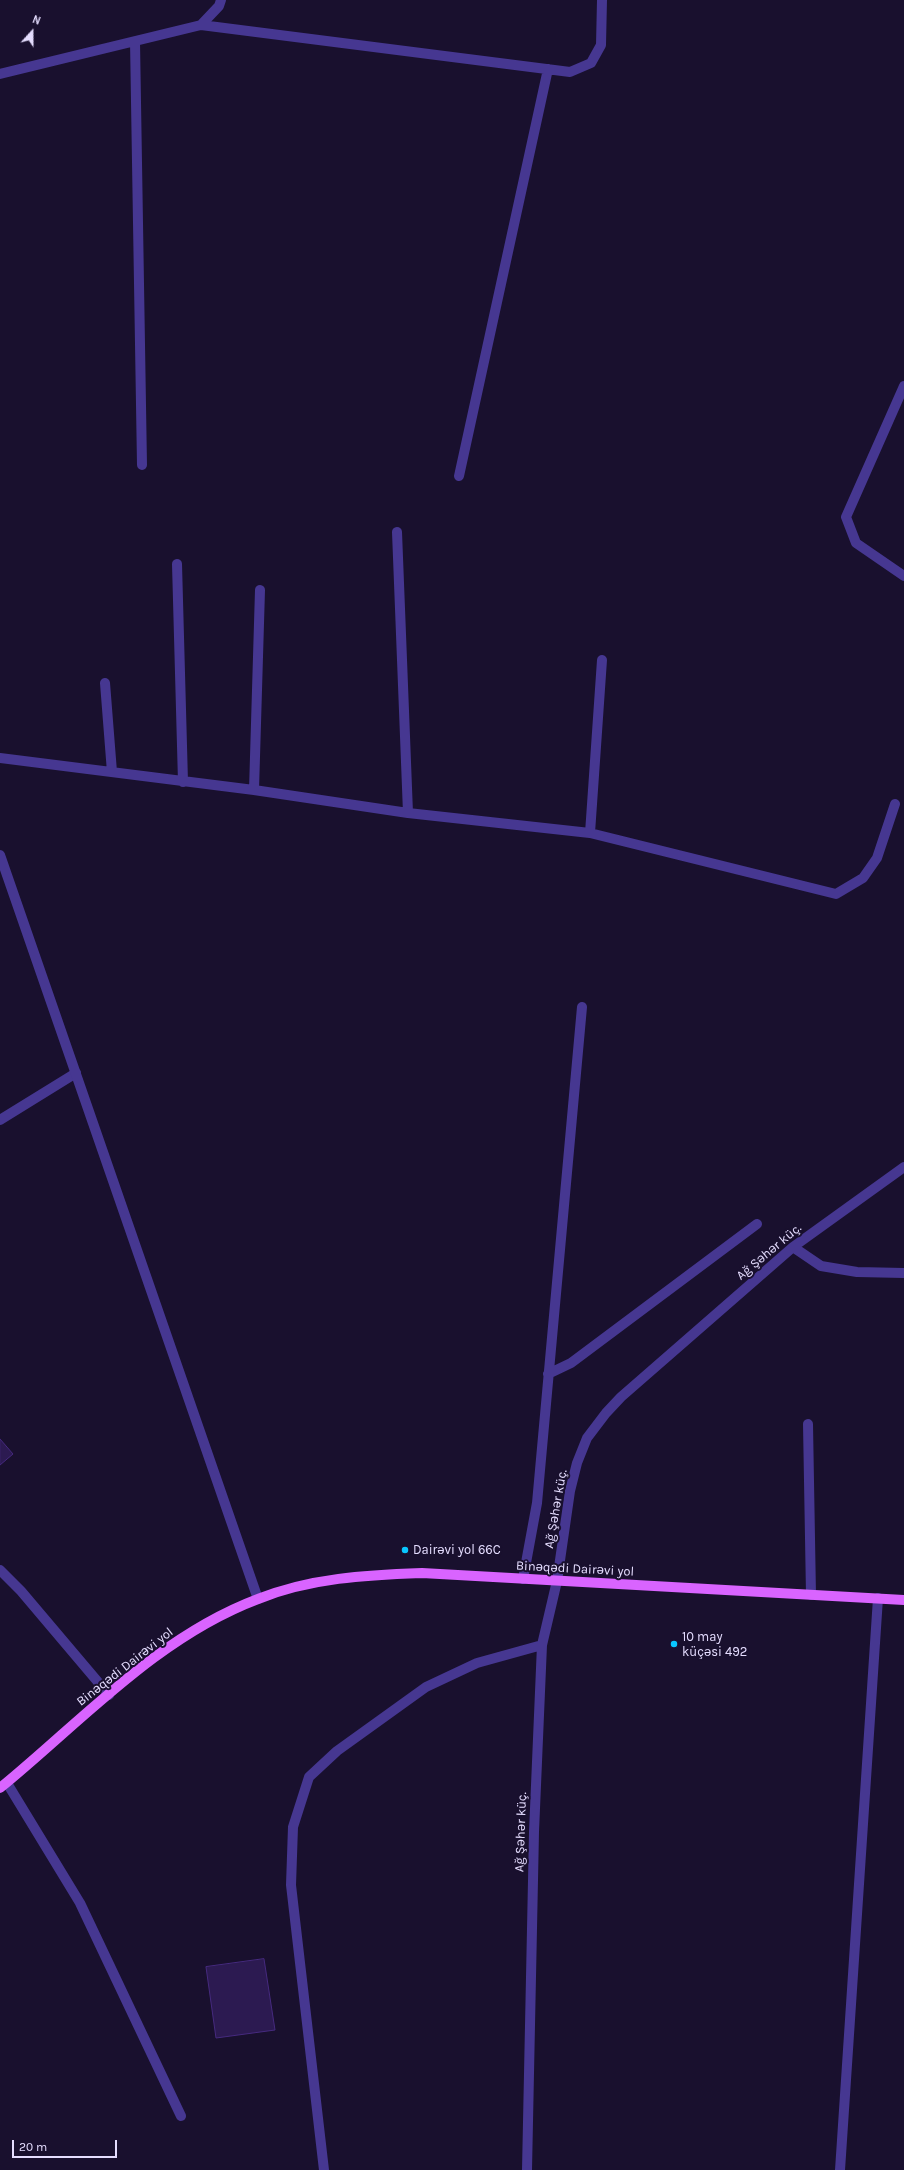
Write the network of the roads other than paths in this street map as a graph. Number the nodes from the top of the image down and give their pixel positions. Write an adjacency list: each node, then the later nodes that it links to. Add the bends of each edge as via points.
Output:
1 (221, 0): 3 (street, via 219,6)
2 (602, 0): 5 (street, via 601,45 592,63 570,72)
3 (201, 25): 4 (street); 5 (street)
4 (135, 41): 6 (street); 8 (street)
5 (548, 69): 9 (street)
6 (0, 74)
7 (904, 386): 12 (street, via 846,518 856,543)
8 (142, 465)
9 (459, 476)
10 (397, 532): 21 (street)
11 (177, 564): 18 (street)
12 (904, 576)
13 (260, 590): 19 (street)
14 (602, 660): 22 (street)
15 (105, 683): 17 (street)
16 (0, 758): 17 (street)
17 (112, 772): 18 (street)
18 (183, 782): 19 (street)
19 (254, 790): 21 (street)
20 (895, 804): 22 (street, via 877,858 863,878 836,894)
21 (408, 813): 22 (street)
22 (590, 833)
23 (0, 855): 25 (street)
24 (582, 1007): 31 (street)
25 (76, 1073): 26 (street); 38 (street)
26 (0, 1120)
27 (904, 1167): 29 (street, Ağ Şəhər küç.)
28 (756, 1224): 31 (street, via 571,1363)
29 (792, 1247): 30 (street, via 821,1266 857,1272); 35 (street, Ağ Şəhər küç., via 621,1397 587,1438 570,1491)
30 (904, 1273)
31 (548, 1374): 34 (street, via 537,1503)
32 (808, 1424): 36 (street)
33 (0, 1570): 41 (street, via 21,1591)
34 (523, 1579): 35 (main road, Binəqədi Dairəvi yol); 38 (main road, Binəqədi Dairəvi yol, via 422,1573 363,1575 308,1584)
35 (557, 1581): 36 (main road, Binəqədi Dairəvi yol); 40 (street, Ağ Şəhər küç.)
36 (811, 1595): 37 (main road, Binəqədi Dairəvi yol)
37 (878, 1598): 39 (main road, Binəqədi Dairəvi yol); 46 (street)
38 (258, 1599): 41 (main road, Binəqədi Dairəvi yol, via 204,1624 158,1655)
39 (904, 1600)
40 (542, 1644): 44 (street, via 477,1663 426,1687 337,1751 309,1777 292,1827 291,1885); 45 (street, Ağ Şəhər küç., via 534,1832)
41 (109, 1695): 42 (main road, Binəqədi Dairəvi yol)
42 (3, 1786): 43 (street, via 80,1903)
43 (181, 2116)
44 (324, 2170)
45 (527, 2170)
46 (840, 2170)

